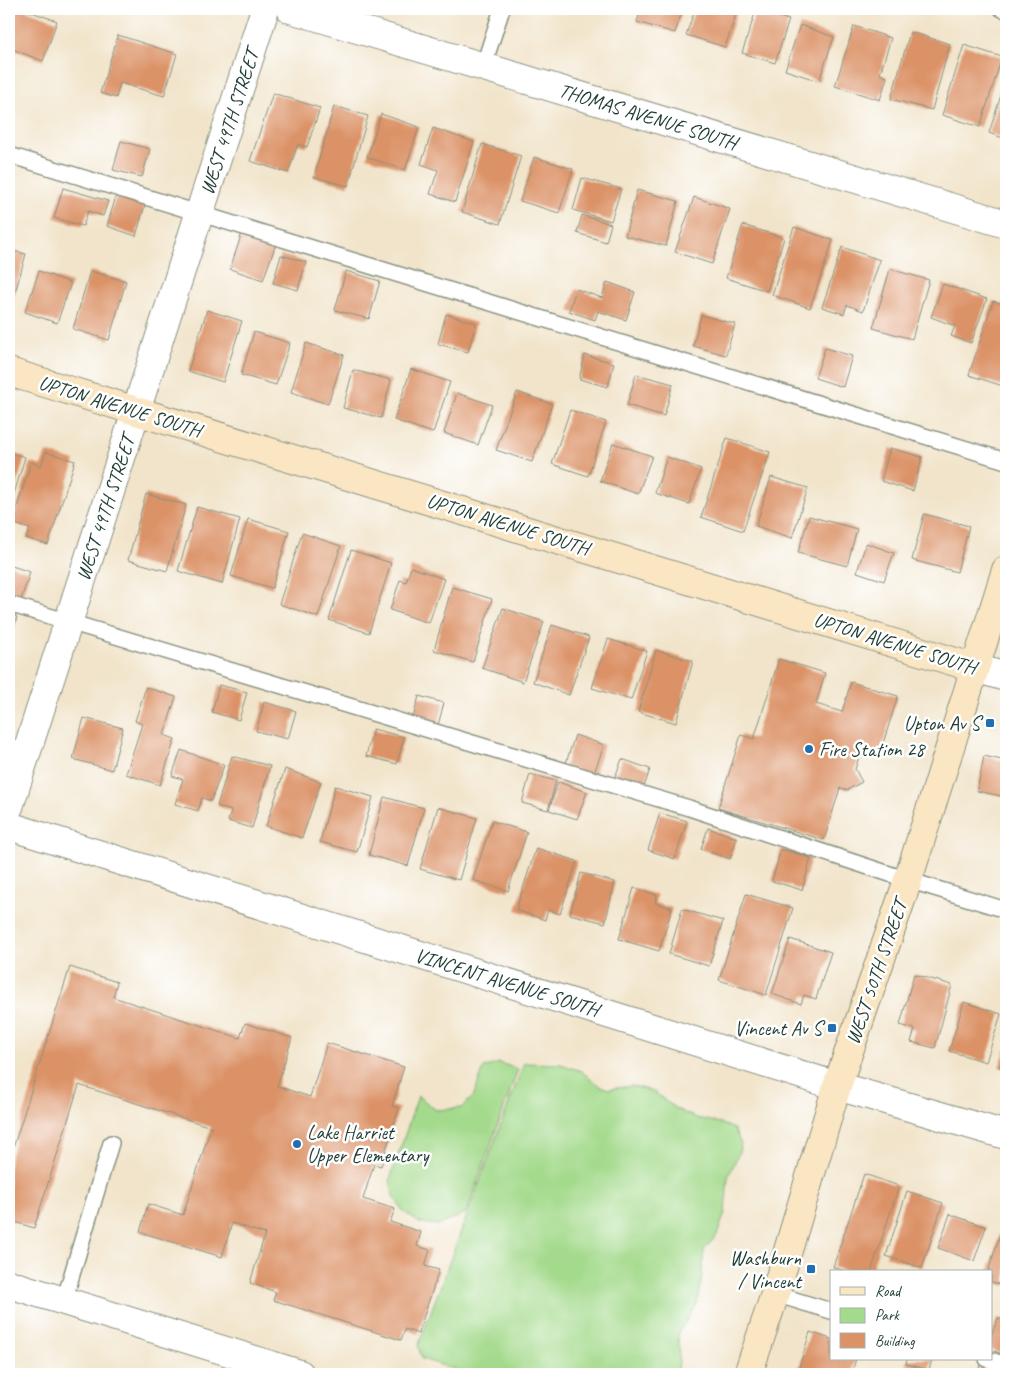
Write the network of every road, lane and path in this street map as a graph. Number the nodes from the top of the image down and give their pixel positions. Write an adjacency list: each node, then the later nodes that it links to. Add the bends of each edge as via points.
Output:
1 (265, 9): 8 (street, WEST 49TH STREET)
2 (291, 9): 6 (street, THOMAS AVENUE SOUTH)
3 (502, 9): 6 (lane)
4 (1002, 9): 5 (lane)
5 (1006, 10)
6 (484, 67): 9 (street, THOMAS AVENUE SOUTH)
7 (9, 155): 8 (lane)
8 (199, 214): 11 (street, WEST 49TH STREET); 12 (lane)
9 (1006, 224)
10 (9, 372): 11 (street, UPTON AVENUE SOUTH)
11 (136, 410): 15 (street, WEST 49TH STREET); 16 (street, UPTON AVENUE SOUTH)
12 (1006, 461)
13 (1006, 570): 16 (street, WEST 50TH STREET)
14 (9, 604): 15 (lane)
15 (69, 621): 18 (street, WEST 49TH STREET); 20 (lane, via 690,808)
16 (974, 668): 17 (street, UPTON AVENUE SOUTH); 20 (street, WEST 50TH STREET)
17 (1006, 677)
18 (9, 807)
19 (9, 826): 22 (street, VINCENT AVENUE SOUTH)
20 (908, 880): 21 (lane); 22 (street, WEST 50TH STREET)
21 (1006, 910)
22 (837, 1086): 23 (street, VINCENT AVENUE SOUTH); 26 (street, WEST 50TH STREET)
23 (1006, 1135)
24 (111, 1144): 27 (lane)
25 (9, 1284): 27 (street)
26 (775, 1294): 28 (lane); 32 (street, WEST 50TH STREET)
27 (64, 1301): 31 (street)
28 (830, 1311)
29 (990, 1360): 30 (lane)
30 (1006, 1365)
31 (300, 1374)
32 (748, 1374)

